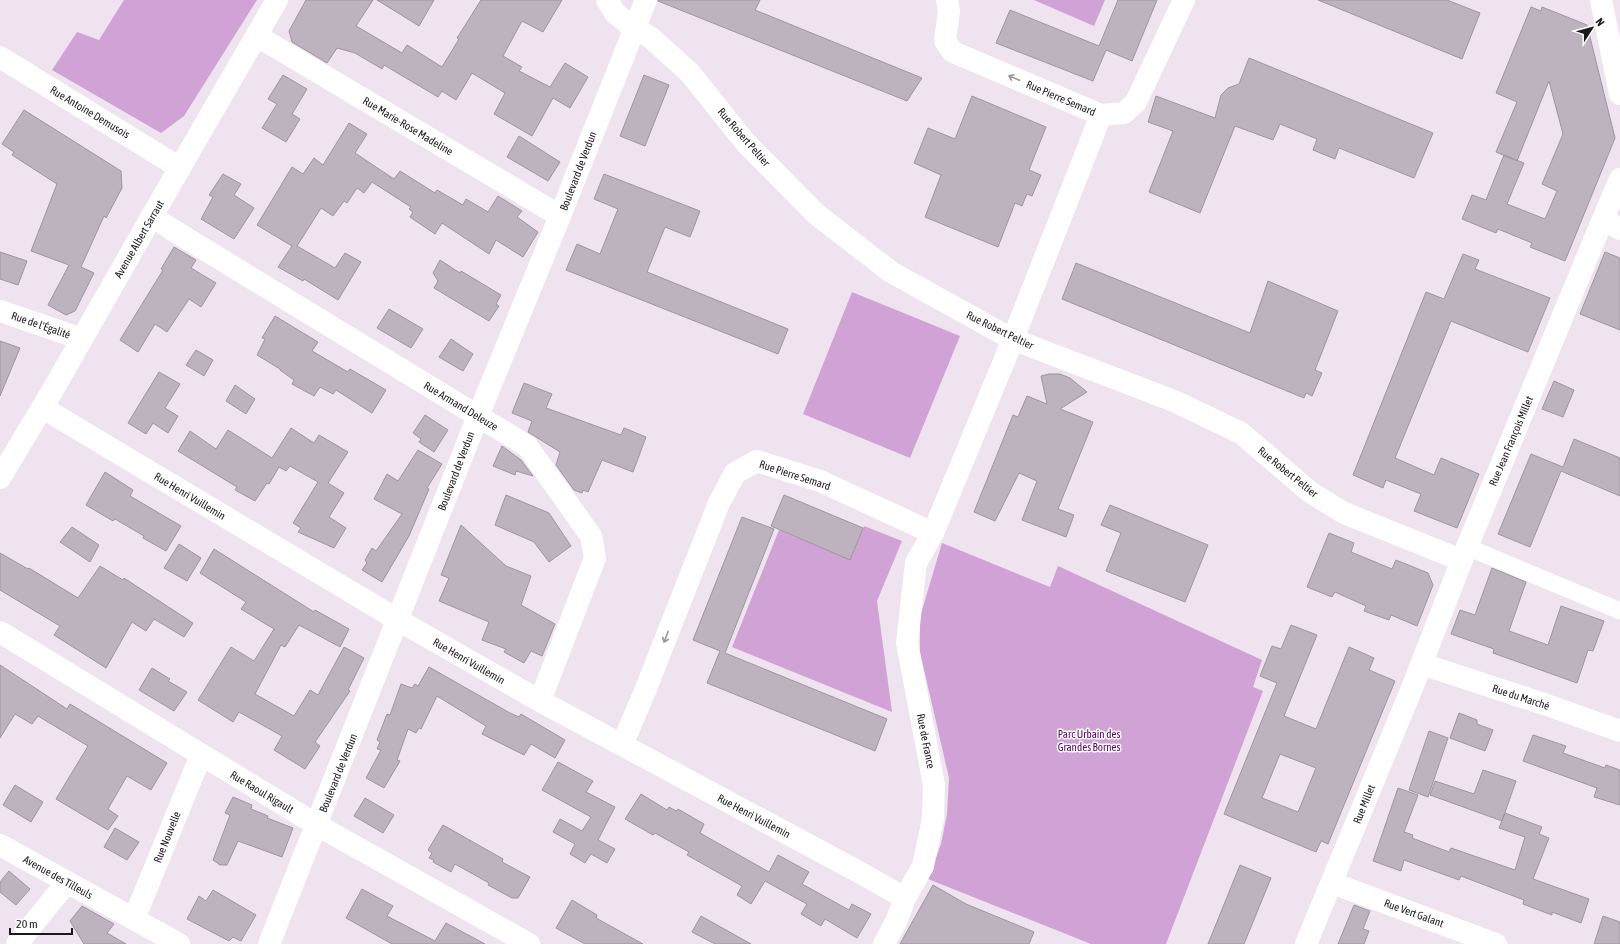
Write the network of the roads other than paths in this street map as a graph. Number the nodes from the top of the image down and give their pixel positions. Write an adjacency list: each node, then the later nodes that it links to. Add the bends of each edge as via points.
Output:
1 (277, 0): 8 (street, Avenue Albert Sarraut)
2 (607, 0): 7 (street, Rue Robert Peltier, via 615,13)
3 (646, 0): 7 (street, Boulevard de Verdun)
4 (947, 0): 11 (street, Rue Pierre Semard, one-way to 4, via 953,52 945,41 949,11)
5 (1184, 0): 11 (street, Rue Pierre Semard, via 1136,102 1124,113)
6 (1601, 0): 10 (street)
7 (634, 28): 15 (street, Boulevard de Verdun); 19 (street, Rue Robert Peltier, via 650,37 690,73 745,142 816,214 891,272)
8 (257, 36): 12 (street, Avenue Albert Sarraut); 15 (street, Rue Marie-Rose Madeline)
9 (0, 57): 12 (street, Rue Antoine Demusois)
10 (1620, 94)
11 (1101, 116): 19 (street)
12 (180, 168): 14 (street, Avenue Albert Sarraut)
13 (1620, 179): 16 (street, Rue Jean François Millet)
14 (152, 216): 18 (street, Avenue Albert Sarraut); 21 (street, Rue Armand Deleuze)
15 (560, 216): 21 (street, Boulevard de Verdun)
16 (1611, 224): 24 (street, Rue Jean François Millet)
17 (0, 311): 18 (street, Rue de l'Égalité)
18 (82, 339): 20 (street, Avenue Albert Sarraut)
19 (1012, 339): 23 (street); 24 (street, Rue Robert Peltier, via 1174,401 1241,433 1310,492 1344,513)
20 (43, 408): 22 (street, Avenue Albert Sarraut); 26 (street, Rue Henri Vuillemin)
21 (478, 416): 26 (street, Boulevard de Verdun); 29 (street, Rue Armand Deleuze, via 527,446 591,536 595,558)
22 (0, 478)
23 (933, 533): 31 (street, Rue Pierre Semard, one-way to 31, via 820,481 757,461 735,473 719,503); 37 (street, Rue de France, via 916,563 907,643 934,785 933,818 923,866)
24 (1464, 553): 25 (street); 28 (street, Rue Jean François Millet)
25 (1620, 611)
26 (398, 620): 29 (street, Rue Henri Vuillemin); 33 (street, Boulevard de Verdun)
27 (0, 632): 32 (street, Rue Raoul Rigault)
28 (1422, 664): 30 (street, Rue du Marché); 36 (street, Rue Millet)
29 (540, 701): 31 (street, Rue Henri Vuillemin)
30 (1620, 731)
31 (622, 745): 37 (street, Rue Henri Vuillemin)
32 (201, 755): 33 (street, Rue Raoul Rigault); 38 (street, Rue Nouvelle)
33 (317, 825): 41 (street, Boulevard de Verdun); 42 (street, Rue Raoul Rigault)
34 (0, 845): 35 (street, Avenue des Tilleuls)
35 (67, 882): 38 (street, Avenue des Tilleuls); 39 (street)
36 (1332, 883): 44 (street, Rue Millet); 45 (street, Rue Vert Galant)
37 (905, 898): 43 (street, Rue de France)
38 (134, 919): 40 (street, Avenue des Tilleuls)
39 (17, 944)
40 (179, 944)
41 (269, 944)
42 (529, 944)
43 (884, 944)
44 (1306, 944)
45 (1496, 944)

